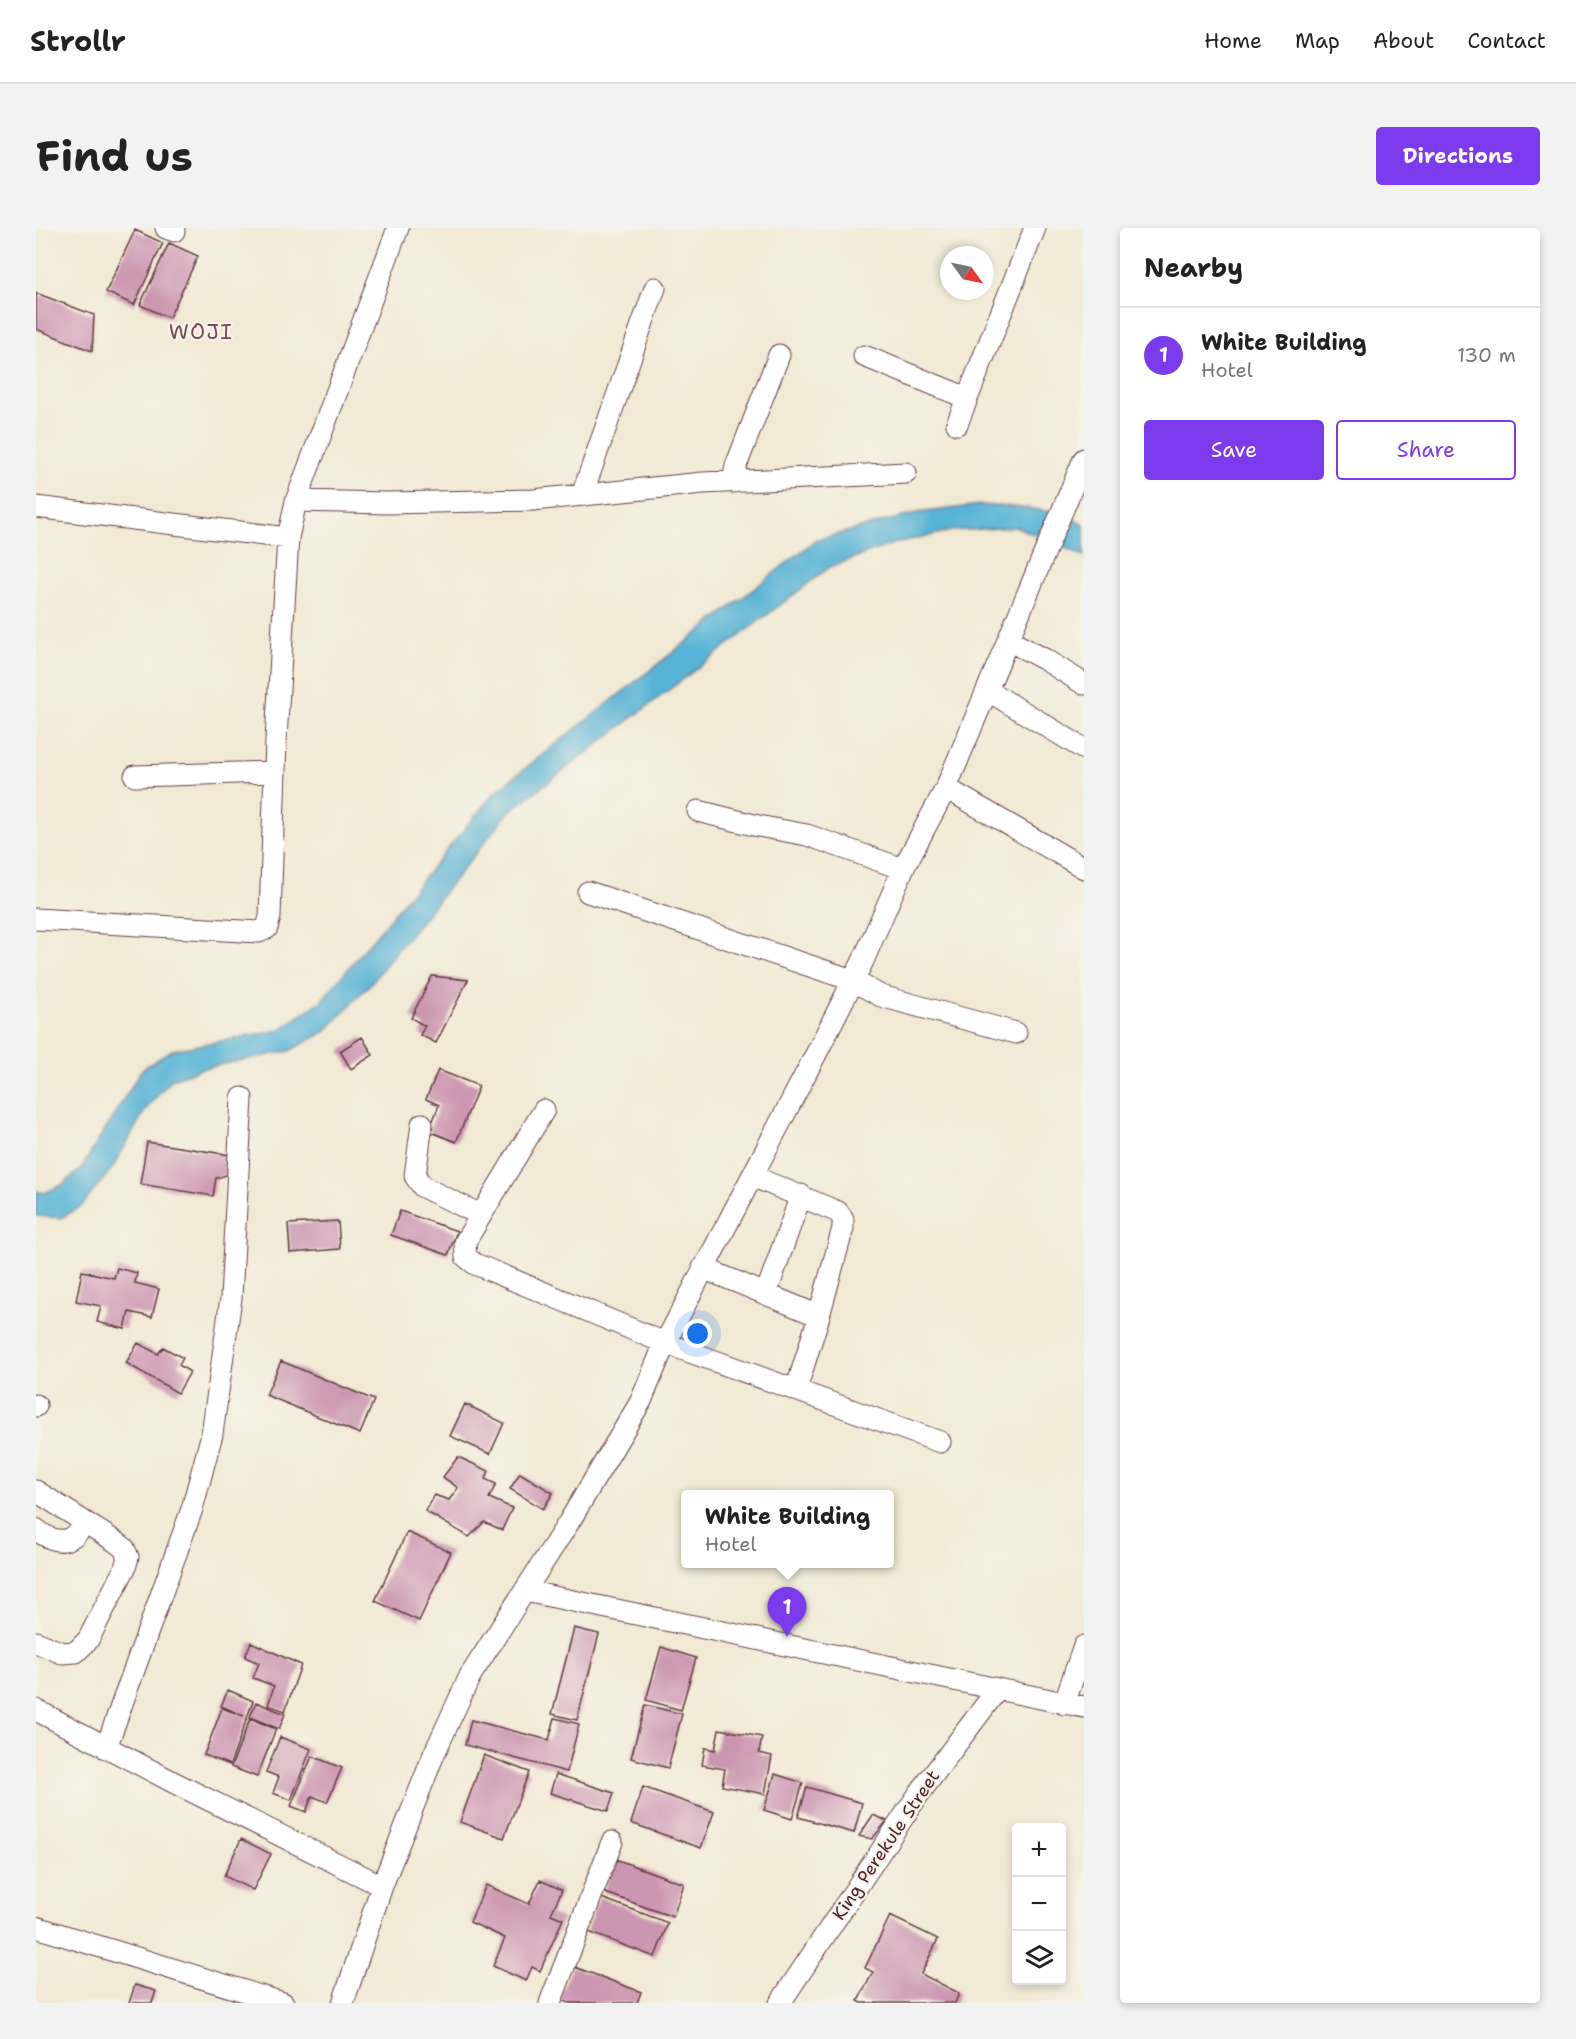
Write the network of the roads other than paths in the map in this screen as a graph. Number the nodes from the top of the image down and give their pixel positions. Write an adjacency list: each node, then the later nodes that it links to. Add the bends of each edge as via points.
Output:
1 (398, 228): 12 (street)
2 (1035, 228): 6 (street)
3 (655, 288): 11 (street)
4 (779, 355): 10 (street)
5 (864, 356): 6 (street)
6 (967, 398): 7 (street)
7 (957, 424)
8 (1084, 459): 15 (street)
9 (906, 474): 10 (street)
10 (733, 482): 11 (street)
11 (582, 495): 12 (street, via 388,504)
12 (296, 501): 14 (street)
13 (36, 507): 14 (street)
14 (288, 538): 19 (street)
15 (1008, 640): 16 (street); 17 (street)
16 (1084, 684)
17 (987, 690): 18 (street); 21 (street)
18 (1084, 749)
19 (275, 772): 20 (street); 26 (street, via 270,917 267,928 259,933)
20 (135, 776)
21 (946, 788): 23 (street); 24 (street)
22 (698, 811): 24 (street, via 807,835)
23 (1084, 868)
24 (903, 869): 27 (street)
25 (588, 892): 27 (street)
26 (36, 919)
27 (852, 980): 28 (street, via 881,996); 32 (street)
28 (1016, 1033)
29 (242, 1098): 50 (street, via 231,1298 212,1434 192,1509)
30 (544, 1110): 34 (street)
31 (422, 1124): 34 (street, via 415,1176 423,1187)
32 (752, 1176): 33 (street); 35 (street)
33 (801, 1195): 36 (street); 37 (street, via 838,1212 843,1219)
34 (481, 1215): 38 (street, via 465,1242 466,1257 475,1264)
35 (703, 1269): 36 (street); 38 (street)
36 (766, 1294): 37 (street)
37 (819, 1316): 39 (street)
38 (665, 1343): 39 (street); 44 (street, via 641,1401)
39 (796, 1390): 40 (street)
40 (940, 1442)
41 (38, 1499): 42 (street)
42 (86, 1523): 43 (street, via 66,1540 43,1536); 45 (street, via 124,1548 128,1557 125,1568 88,1640 76,1652 62,1653)
43 (36, 1529)
44 (525, 1591): 47 (street); 52 (street, via 470,1676 434,1754)
45 (36, 1642)
46 (1084, 1646): 48 (street)
47 (997, 1690): 48 (street); 57 (street, King Perekule Street, via 918,1796)
48 (1074, 1706)
49 (36, 1710): 50 (street)
50 (106, 1748): 52 (street)
51 (612, 1842): 56 (street)
52 (382, 1886): 55 (street)
53 (36, 1927): 54 (street)
54 (283, 2003)
55 (344, 2003)
56 (550, 2003)
57 (780, 2003)

